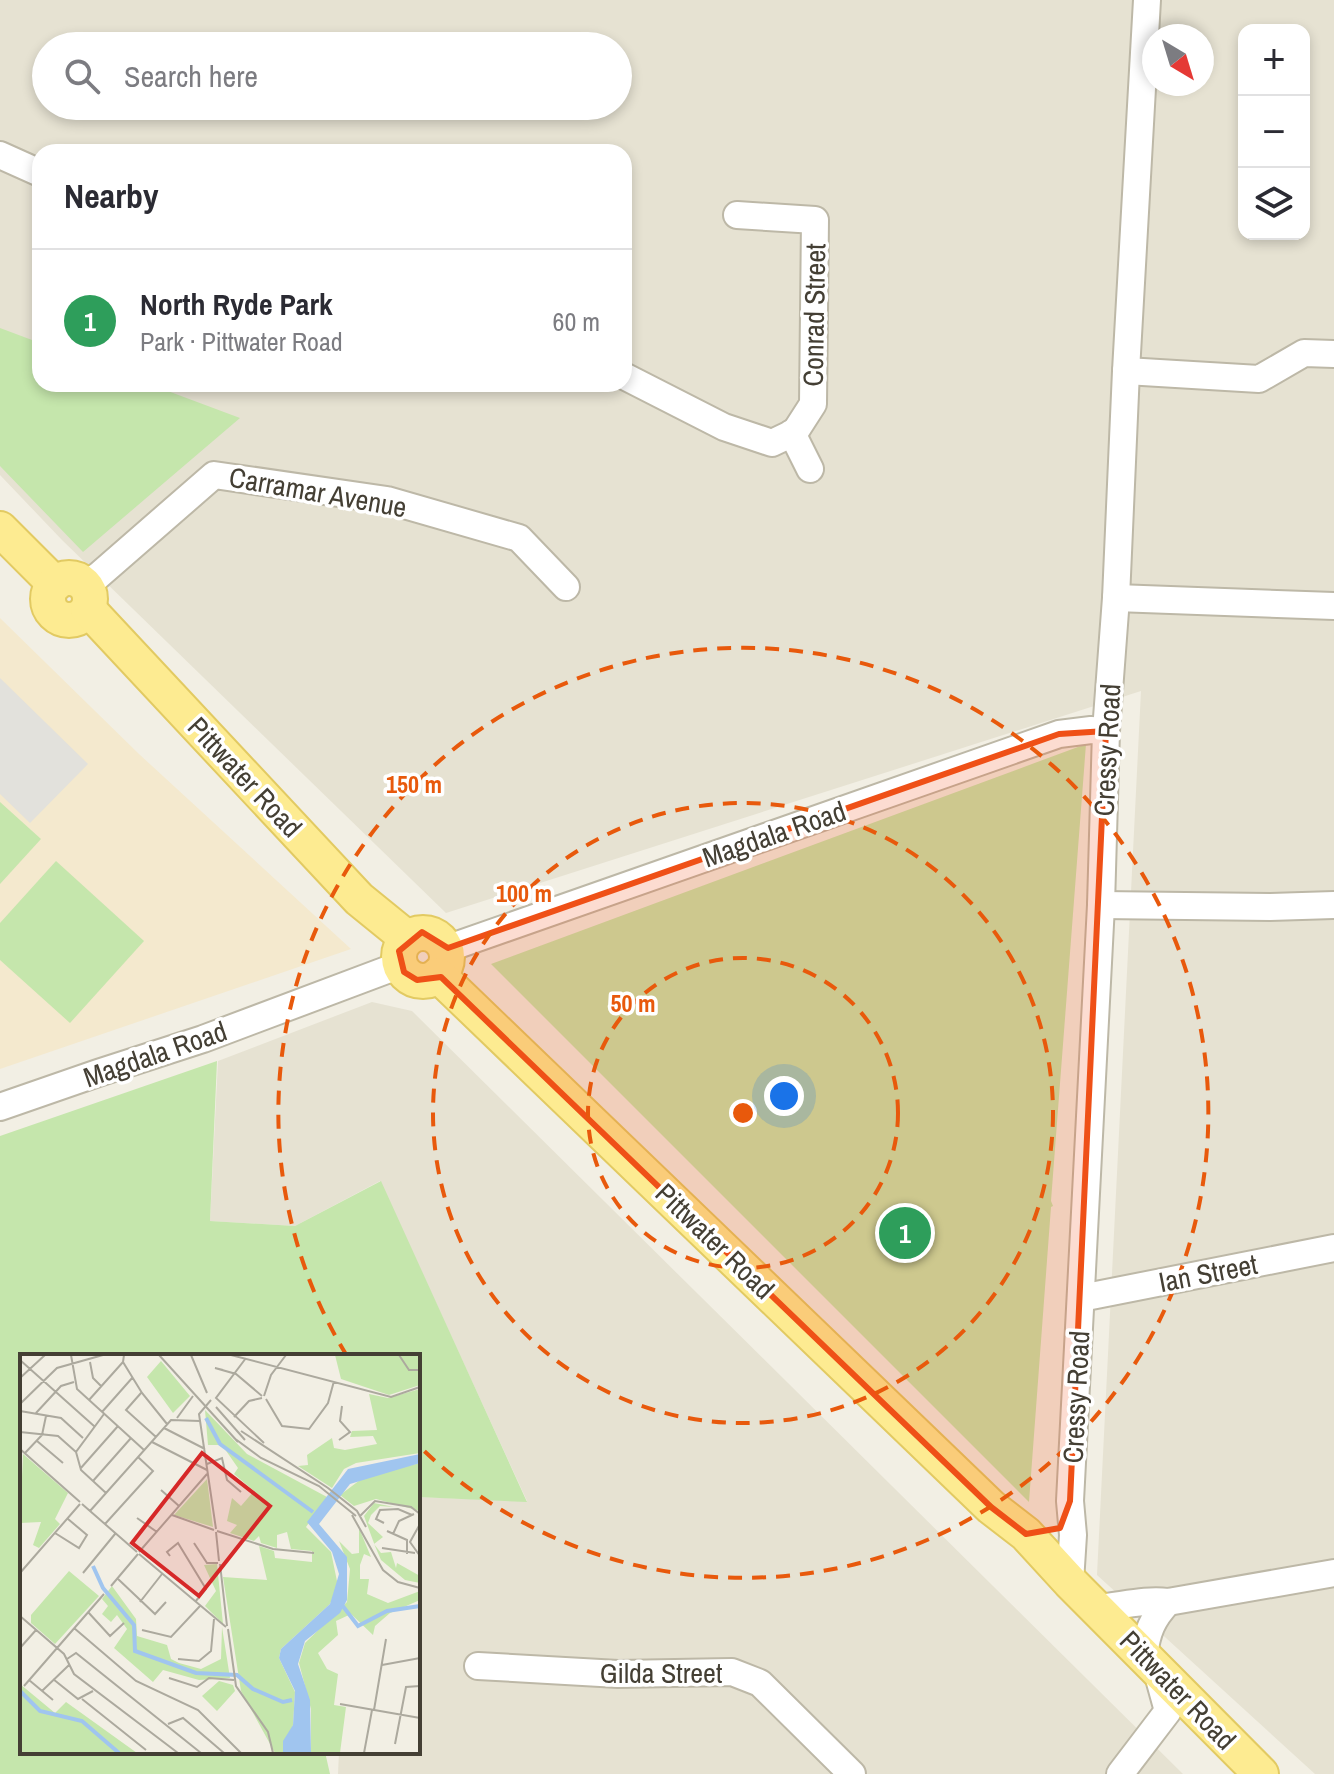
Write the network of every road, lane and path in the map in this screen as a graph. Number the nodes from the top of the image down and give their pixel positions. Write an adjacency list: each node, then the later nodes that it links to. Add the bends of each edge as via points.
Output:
1 (1147, 0): 6 (street, Cressy Road)
2 (0, 155): 3 (street)
3 (32, 169)
4 (737, 215): 8 (street, Conrad Street, via 815,220 813,404)
5 (1334, 354): 6 (street, via 1304,353 1259,379)
6 (1126, 371): 13 (street, Cressy Road)
7 (632, 380): 8 (street, via 724,427 772,443)
8 (792, 433): 9 (street)
9 (810, 469)
10 (0, 529): 12 (main road, Pittwater Road)
11 (566, 587): 12 (street, Carramar Avenue, via 519,538 387,500 214,475)
12 (76, 593): 18 (main road, Pittwater Road)
13 (1116, 598): 14 (street); 15 (street, Cressy Road)
14 (1334, 606)
15 (1106, 731): 16 (street, Cressy Road); 19 (street, Magdala Road, via 1059,734)
16 (1101, 905): 17 (street); 22 (street, Cressy Road)
17 (1334, 905)
18 (404, 952): 19 (main road, via 422,932 429,933 442,942); 20 (street, Magdala Road, via 203,1039)
19 (442, 962): 24 (main road, Pittwater Road)
20 (0, 1107)
21 (1334, 1248): 22 (street, Ian Street)
22 (1081, 1298): 23 (street, Cressy Road)
23 (1070, 1501): 25 (street, Cressy Road, via 1060,1528 1038,1537); 27 (street, Cressy Road)
24 (991, 1507): 25 (main road, Pittwater Road); 32 (main road, Pittwater Road)
25 (1026, 1534): 27 (main road, Pittwater Road)
26 (1334, 1573): 28 (street)
27 (1070, 1582): 29 (main road, Pittwater Road)
28 (1168, 1602): 29 (street); 30 (street, via 1146,1635)
29 (1097, 1608): 30 (main road, Pittwater Road)
30 (1150, 1661): 32 (street); 33 (main road, Pittwater Road)
31 (478, 1666): 34 (street, Gilda Street, via 618,1674 732,1672 760,1683)
32 (1168, 1711): 33 (street); 35 (street); 36 (main road, Pittwater Road)
33 (1225, 1739): 37 (main road, Pittwater Road)
34 (852, 1774)
35 (1120, 1774)
36 (1229, 1774)
37 (1261, 1774)

